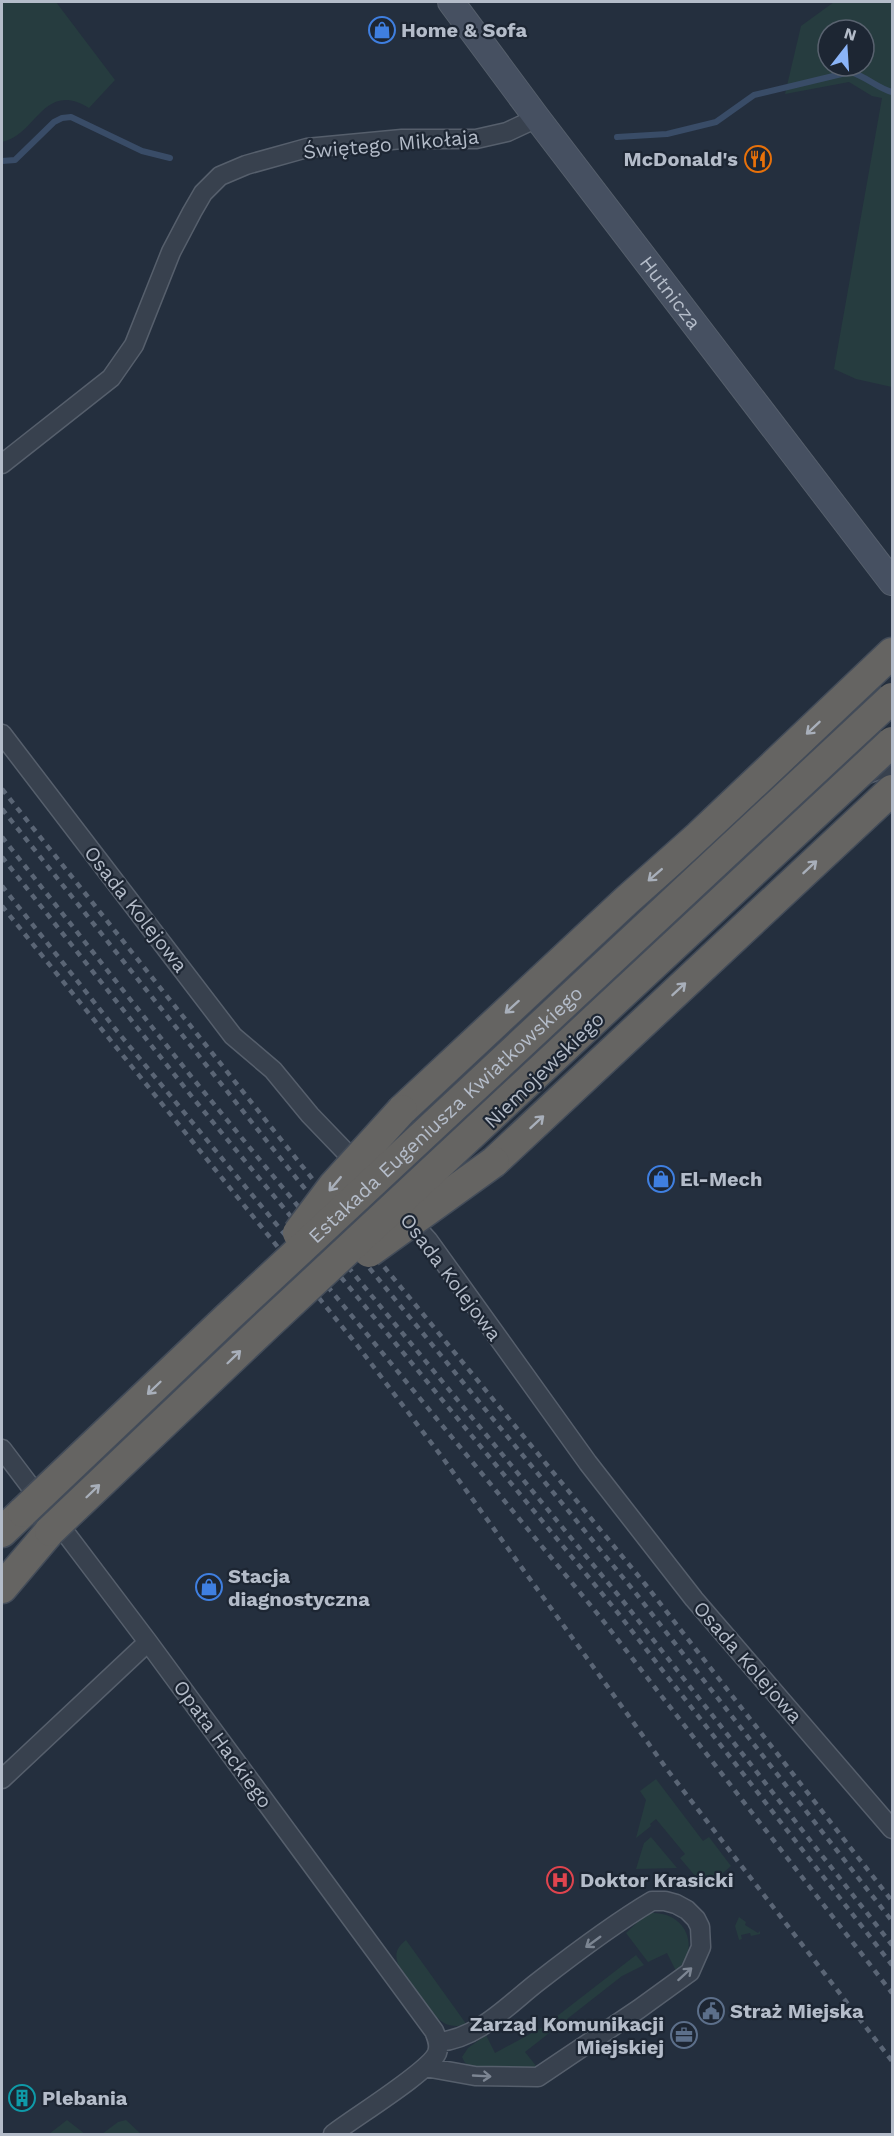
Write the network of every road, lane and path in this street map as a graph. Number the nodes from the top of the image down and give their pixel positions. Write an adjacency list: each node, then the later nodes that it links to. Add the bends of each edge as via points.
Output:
1 (452, 2): 2 (main road, Hutnicza)
2 (537, 118): 3 (street, Świętego Mikołaja, via 507,132 477,139 402,139 307,148 220,176 192,212 171,252 134,345 111,378); 4 (main road, Hutnicza)
3 (2, 464)
4 (892, 582)
5 (892, 653): 6 (highway)
6 (871, 674): 12 (street, Niemojewskiego, via 830,756 478,1084 400,1146); 13 (highway, one-way to 13, bridge, via 402,1110 334,1185)
7 (892, 698): 13 (highway, Estakada Eugeniusza Kwiatkowskiego, bridge)
8 (2, 734): 12 (street, Osada Kolejowa, via 233,1036 273,1070)
9 (892, 742): 14 (highway, Estakada Eugeniusza Kwiatkowskiego, bridge)
10 (892, 765): 12 (street, Niemojewskiego, via 852,780 500,1108 436,1186)
11 (892, 790): 14 (highway, one-way to 11, bridge, via 494,1162)
12 (386, 1195): 22 (street, Osada Kolejowa, via 428,1240 588,1463 694,1599)
13 (227, 1318): 16 (highway, Estakada Eugeniusza Kwiatkowskiego, one-way to 16, bridge)
14 (266, 1326): 17 (highway, Estakada Eugeniusza Kwiatkowskiego, one-way to 14, bridge)
15 (2, 1449): 20 (street, Opata Hackiego)
16 (9, 1524)
17 (50, 1532): 18 (highway, Estakada Eugeniusza Kwiatkowskiego); 19 (highway)
18 (2, 1576)
19 (2, 1588)
20 (148, 1642): 21 (street); 23 (street, Opata Hackiego, via 434,2031)
21 (2, 1779)
22 (892, 1828)
23 (438, 2042): 24 (street, via 433,2060); 24 (street, one-way to 23, via 475,2076 538,2078 690,1971 702,1947 700,1927 682,1907 652,1901 479,2028 453,2041)
24 (425, 2067): 25 (street)
25 (333, 2134)

